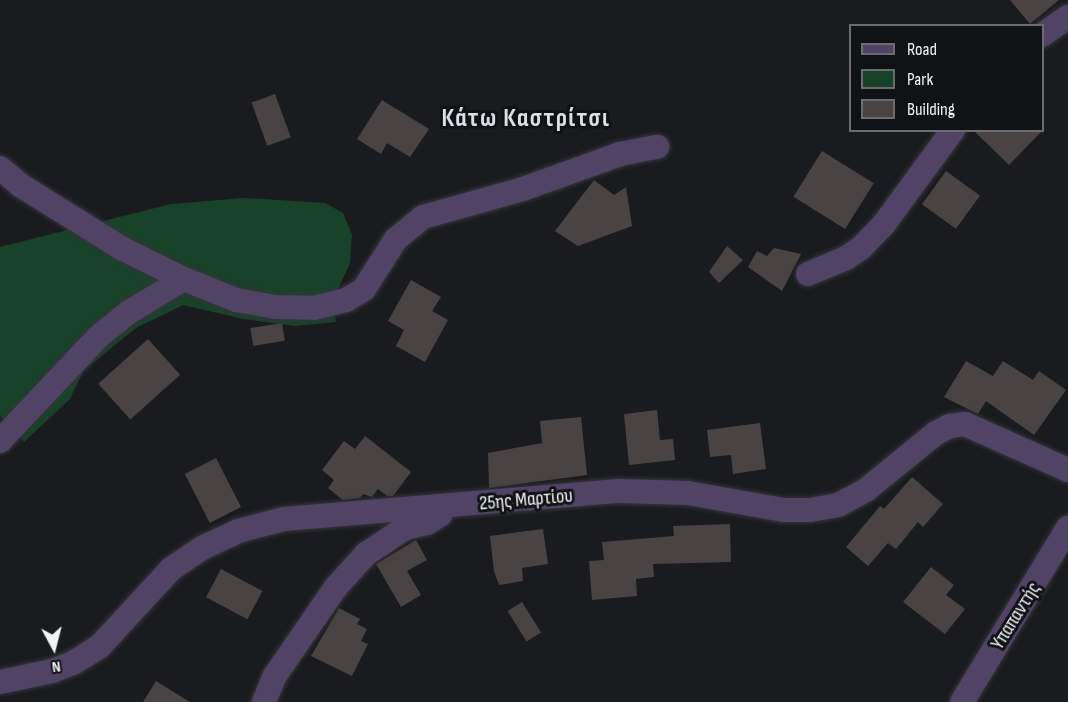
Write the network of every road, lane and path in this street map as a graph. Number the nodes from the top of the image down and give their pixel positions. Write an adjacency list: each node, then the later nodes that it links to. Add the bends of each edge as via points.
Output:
1 (1068, 17): 2 (street)
2 (1044, 33)
3 (952, 132): 6 (street, via 884,225 861,248)
4 (657, 147): 7 (street, via 620,154 523,189 423,217 396,239 364,289 346,300 314,308 275,307 236,300)
5 (0, 168): 7 (street, via 20,185 123,249)
6 (808, 274)
7 (184, 279): 8 (street, via 129,312 98,337)
8 (0, 441)
9 (1068, 470): 10 (street, 25ης Μαρτίου, via 965,424 936,433 866,490 838,505 810,510 783,510 688,494 619,491)
10 (442, 507): 12 (street, 25ης Μαρτίου, via 284,519 238,531 171,569 100,646 52,671); 13 (street, via 440,515 405,528 366,554 336,586 274,677)
11 (1068, 528): 14 (street, Υπαπαντής)
12 (0, 682)
13 (264, 702)
14 (962, 702)

